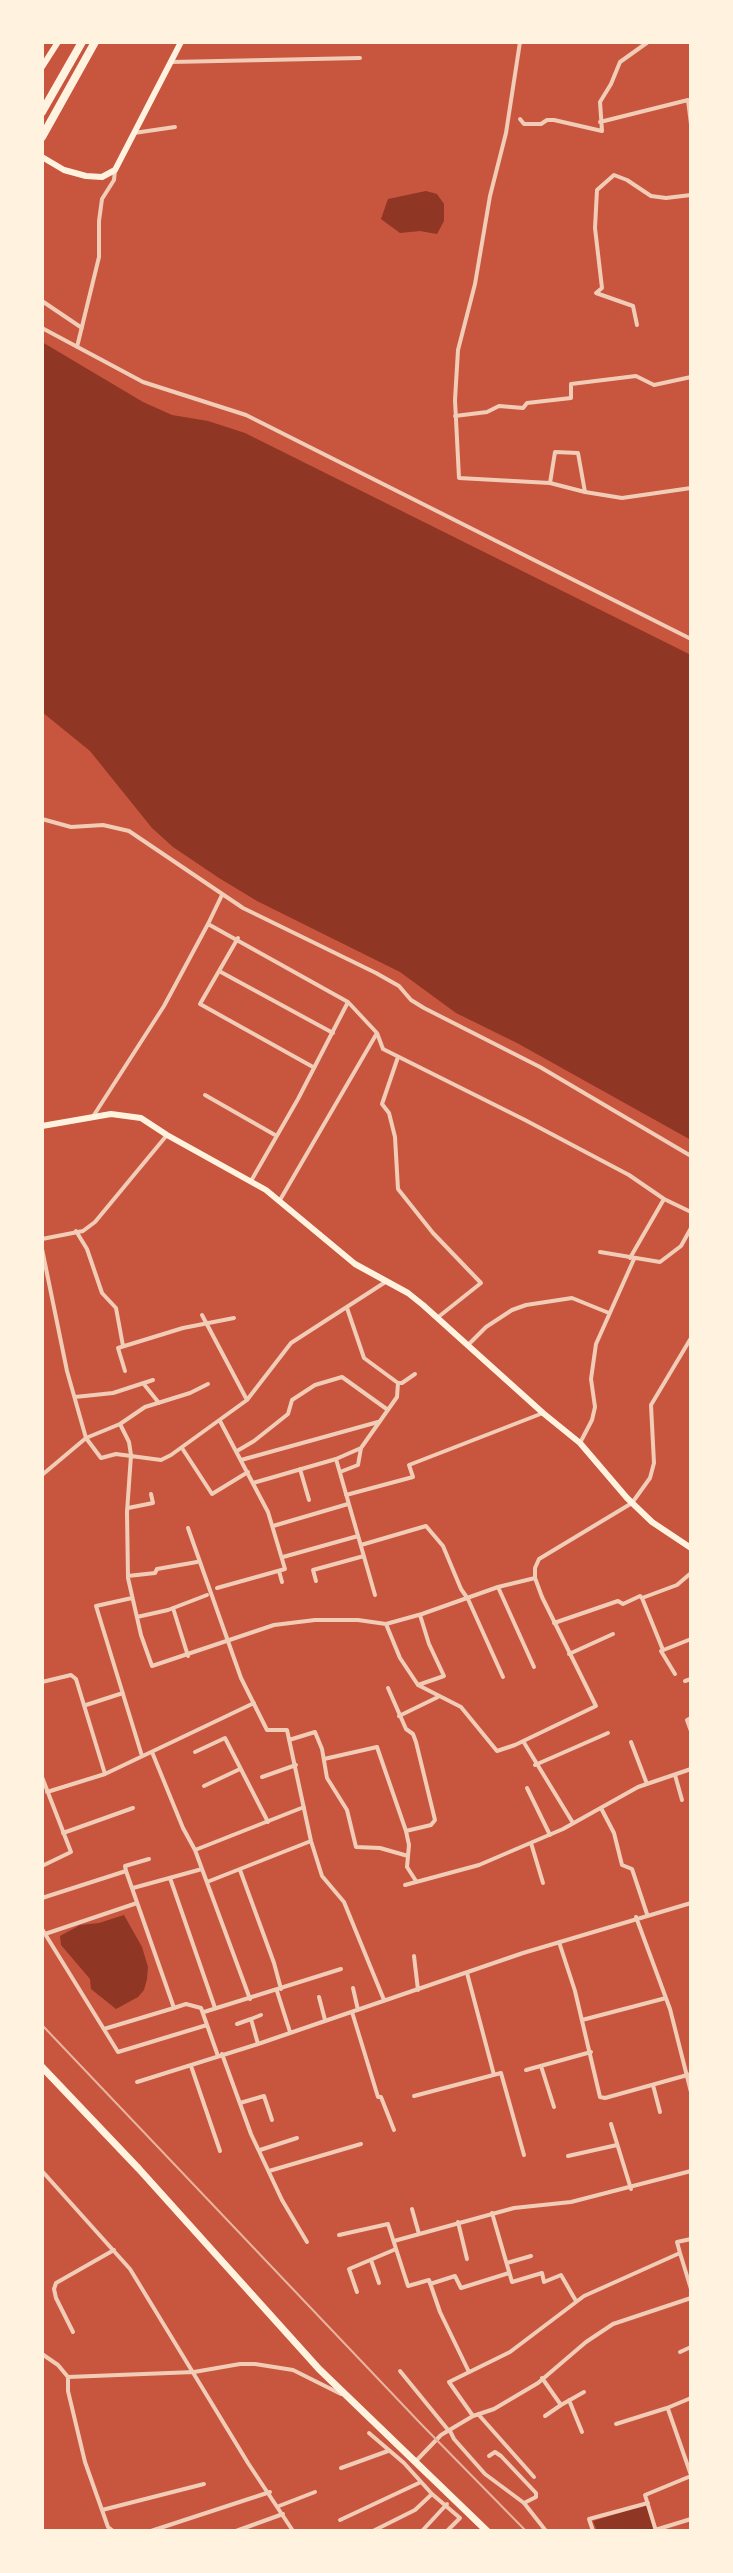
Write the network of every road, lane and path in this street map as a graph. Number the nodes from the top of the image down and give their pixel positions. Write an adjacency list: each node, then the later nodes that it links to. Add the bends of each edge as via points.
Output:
1 (58, 42): 9 (main road)
2 (82, 42): 11 (highway)
3 (95, 42): 17 (highway)
4 (181, 42): 8 (main road)
5 (520, 42): 28 (street, via 506,133 458,350)
6 (648, 42): 13 (street, via 620,62 600,102)
7 (360, 58): 8 (street)
8 (171, 62): 16 (main road)
9 (42, 67)
10 (690, 100): 13 (street); 14 (street)
11 (42, 112)
12 (520, 119): 13 (street, via 524,124 554,120 602,131)
13 (600, 122)
14 (691, 124): 18 (street)
15 (175, 127): 16 (street)
16 (134, 133): 20 (main road)
17 (42, 137)
18 (691, 141)
19 (42, 157): 20 (main road, via 86,176 102,177)
20 (115, 170): 25 (street, via 102,199 99,257)
21 (691, 195): 23 (street, via 651,196 614,175 597,190 602,288 596,293 633,306)
22 (42, 301): 25 (street)
23 (637, 325)
24 (42, 328): 26 (street)
25 (82, 328): 26 (street)
26 (77, 347): 32 (street, via 143,382 246,415)
27 (691, 377): 28 (street, via 654,385 636,376 571,384 571,398)
28 (455, 416): 29 (street, via 459,478)
29 (550, 483): 31 (street); 31 (street, via 555,452 578,453)
30 (691, 488): 31 (street, via 622,498)
31 (585, 492)
32 (691, 639)
33 (42, 819): 34 (street, via 129,831)
34 (222, 895): 35 (street); 48 (street, via 376,973 424,1008 540,1067)
35 (208, 924): 36 (street); 44 (street, via 164,1006)
36 (238, 938): 37 (street); 38 (street)
37 (218, 971): 39 (street); 42 (street, via 200,1004)
38 (348, 1002): 39 (street); 40 (street)
39 (333, 1033): 42 (street)
40 (377, 1033): 41 (street, via 383,1049); 51 (street)
41 (398, 1057): 50 (street, via 629,1175); 64 (street, via 382,1104 395,1137 398,1189 481,1283)
42 (313, 1067): 47 (street)
43 (205, 1095): 47 (street)
44 (94, 1115): 45 (main road); 46 (main road, via 141,1118)
45 (42, 1126)
46 (167, 1135): 49 (main road); 54 (street, via 95,1222)
47 (275, 1135): 49 (street)
48 (691, 1156)
49 (251, 1181): 51 (main road)
50 (664, 1199): 52 (street); 58 (street)
51 (279, 1201): 59 (main road, via 327,1244)
52 (691, 1212)
53 (691, 1228): 58 (street, via 665,1259)
54 (76, 1231): 55 (street); 67 (street, via 102,1293 116,1308)
55 (42, 1239)
56 (42, 1249): 75 (street)
57 (600, 1252): 58 (street)
58 (632, 1259): 61 (street)
59 (387, 1281): 60 (street); 64 (main road)
60 (347, 1308): 73 (street, via 364,1358); 76 (street, via 291,1343)
61 (609, 1313): 68 (street, via 572,1298 526,1305 486,1327); 84 (street, via 594,1355 595,1407)
62 (202, 1315): 65 (street)
63 (234, 1318): 65 (street)
64 (437, 1318): 68 (main road)
65 (206, 1325): 67 (street); 76 (street)
66 (691, 1338): 99 (street, via 651,1405 654,1463)
67 (123, 1346): 69 (street, via 118,1348)
68 (467, 1346): 79 (main road)
69 (125, 1371)
70 (415, 1374): 73 (street)
71 (153, 1380): 72 (street)
72 (143, 1383): 75 (street); 77 (street)
73 (398, 1383): 78 (street)
74 (208, 1384): 77 (street)
75 (75, 1397): 83 (street)
76 (247, 1400): 80 (street)
77 (159, 1403): 82 (street)
78 (388, 1410): 81 (street); 87 (street, via 342,1377 315,1385 292,1400 288,1414)
79 (543, 1413): 84 (main road); 97 (street, via 409,1465 413,1477)
80 (220, 1420): 85 (street); 87 (street)
81 (380, 1421): 86 (street); 90 (street)
82 (120, 1424): 83 (street); 88 (street)
83 (86, 1438): 88 (street, via 101,1458); 94 (street)
84 (580, 1443): 99 (main road)
85 (182, 1448): 88 (street, via 161,1460); 92 (street, via 212,1494)
86 (361, 1448): 89 (street); 93 (street, via 358,1465)
87 (237, 1451): 90 (street)
88 (131, 1455): 101 (street)
89 (336, 1459): 91 (street); 93 (street)
90 (241, 1460): 92 (street)
91 (300, 1469): 95 (street); 98 (street)
92 (248, 1472): 95 (street)
93 (340, 1472): 97 (street)
94 (42, 1475)
95 (253, 1483): 102 (street)
96 (151, 1494): 101 (street, via 153,1503)
97 (346, 1495): 100 (street)
98 (309, 1500)
99 (632, 1503): 106 (main road); 113 (street, via 539,1559)
100 (348, 1504): 102 (street); 104 (street)
101 (128, 1508): 112 (street)
102 (273, 1526): 108 (street)
103 (188, 1528): 130 (street)
104 (358, 1536): 105 (street); 108 (street)
105 (361, 1545): 107 (street); 122 (street, via 426,1526 443,1546)
106 (691, 1548)
107 (364, 1556): 114 (street, via 313,1570); 119 (street)
108 (282, 1558): 110 (street, via 285,1569)
109 (197, 1562): 112 (street)
110 (279, 1571): 115 (street); 117 (street)
111 (691, 1573): 121 (street, via 677,1585)
112 (128, 1576): 120 (street)
113 (535, 1578): 116 (street); 126 (street)
114 (316, 1581)
115 (282, 1582)
116 (498, 1587): 122 (street); 134 (street)
117 (217, 1588)
118 (207, 1595): 123 (street)
119 (375, 1595)
120 (132, 1598): 125 (street); 140 (street, via 96,1606)
121 (642, 1598): 126 (street); 131 (street)
122 (468, 1599): 124 (street); 136 (street)
123 (173, 1608): 125 (street); 133 (street)
124 (420, 1615): 127 (street); 138 (street, via 444,1676)
125 (136, 1617): 133 (street, via 152,1666)
126 (554, 1623): 132 (street)
127 (386, 1624): 130 (street, via 315,1620 274,1625); 138 (street)
128 (613, 1634): 132 (street)
129 (691, 1639): 131 (street)
130 (229, 1640): 133 (street); 142 (street)
131 (663, 1650): 135 (street)
132 (569, 1654): 149 (street, via 596,1706)
133 (188, 1656)
134 (534, 1667)
135 (675, 1674)
136 (503, 1677)
137 (42, 1682): 143 (street, via 74,1676)
138 (418, 1685): 141 (street)
139 (388, 1688): 144 (street)
140 (123, 1693): 143 (street); 153 (street)
141 (438, 1697): 144 (street); 149 (street, via 461,1707 496,1751)
142 (254, 1703): 148 (street, via 267,1730 287,1728); 151 (street)
143 (86, 1705): 159 (street)
144 (399, 1716): 173 (street, via 416,1742 435,1820)
145 (691, 1718): 146 (street)
146 (691, 1731)
147 (608, 1733): 156 (street)
148 (289, 1740): 154 (street, via 315,1732); 155 (street)
149 (523, 1741): 156 (street)
150 (631, 1742): 163 (street)
151 (152, 1752): 153 (street); 178 (street)
152 (195, 1752): 157 (street, via 225,1738)
153 (142, 1756): 159 (street)
154 (324, 1759): 173 (street, via 377,1747); 179 (street, via 327,1778 347,1810 356,1847)
155 (296, 1765): 162 (street); 168 (street)
156 (535, 1765): 172 (street)
157 (240, 1769): 164 (street); 171 (street)
158 (691, 1769): 160 (street)
159 (105, 1774): 166 (street)
160 (675, 1775): 163 (street); 167 (street)
161 (42, 1777): 166 (street)
162 (262, 1777)
163 (647, 1784): 170 (street)
164 (204, 1786)
165 (527, 1788): 175 (street)
166 (47, 1792): 174 (street)
167 (682, 1800)
168 (304, 1807): 171 (street); 176 (street)
169 (133, 1808): 174 (street)
170 (601, 1808): 172 (street); 194 (street, via 622,1865 632,1869)
171 (268, 1822): 178 (street)
172 (573, 1823): 175 (street)
173 (406, 1831): 179 (street)
174 (63, 1833): 181 (street, via 71,1853)
175 (550, 1835): 177 (street)
176 (311, 1841): 183 (street); 207 (street, via 322,1876 344,1902)
177 (531, 1843): 187 (street, via 469,1869); 188 (street)
178 (195, 1850): 182 (street)
179 (408, 1856): 187 (street, via 407,1867)
180 (149, 1859): 184 (street, via 125,1866)
181 (42, 1866)
182 (202, 1869): 185 (street); 186 (street)
183 (240, 1870): 186 (street); 202 (street)
184 (126, 1871): 190 (street); 191 (street)
185 (170, 1878): 190 (street); 209 (street)
186 (207, 1882): 206 (street)
187 (418, 1882): 189 (street)
188 (543, 1883)
189 (405, 1885)
190 (133, 1888): 192 (street)
191 (42, 1898)
192 (137, 1903): 196 (street); 208 (street)
193 (691, 1903): 194 (street)
194 (647, 1914): 195 (street)
195 (636, 1917): 197 (street); 205 (street)
196 (43, 1932): 218 (street)
197 (559, 1942): 200 (street); 215 (street)
198 (414, 1956): 203 (street)
199 (341, 1969): 202 (street)
200 (467, 1973): 203 (street); 228 (street)
201 (353, 1988): 210 (street)
202 (279, 1990): 206 (street); 219 (street)
203 (418, 1990): 207 (street)
204 (319, 1997): 214 (street)
205 (666, 1998): 215 (street); 227 (street)
206 (250, 1999): 209 (street)
207 (384, 2000): 210 (street)
208 (174, 2008): 211 (street, via 196,2005); 218 (street)
209 (215, 2009): 211 (street)
210 (355, 2011): 214 (street); 238 (street, via 378,2097)
211 (204, 2012): 217 (street)
212 (261, 2015): 213 (street)
213 (251, 2019): 216 (street); 220 (street)
214 (325, 2020): 219 (street)
215 (582, 2020): 221 (street)
216 (237, 2024)
217 (207, 2025): 218 (street, via 118,2052); 222 (street)
218 (104, 2029)
219 (290, 2032): 220 (street)
220 (258, 2044): 222 (street)
221 (591, 2052): 224 (street); 230 (street, via 602,2098)
222 (220, 2055): 223 (street); 233 (street)
223 (191, 2066): 229 (street); 243 (street)
224 (541, 2066): 226 (street); 234 (street)
225 (42, 2067): 282 (main road)
226 (526, 2070)
227 (689, 2074): 230 (street); 231 (street)
228 (494, 2075): 232 (street); 244 (street, via 501,2073)
229 (137, 2082)
230 (653, 2085): 235 (street)
231 (691, 2092)
232 (414, 2096)
233 (240, 2103): 236 (street, via 264,2096); 242 (street)
234 (554, 2107)
235 (660, 2112)
236 (272, 2120)
237 (611, 2124): 241 (street)
238 (394, 2130)
239 (297, 2138): 242 (street)
240 (361, 2144): 247 (street)
241 (617, 2145): 245 (street); 249 (street)
242 (260, 2150): 247 (street)
243 (220, 2151)
244 (524, 2155)
245 (568, 2156)
246 (42, 2171): 259 (street)
247 (269, 2171): 257 (street)
248 (691, 2171): 249 (street)
249 (631, 2189): 251 (street)
250 (412, 2209): 253 (street)
251 (492, 2213): 252 (street); 264 (street)
252 (458, 2222): 253 (street); 262 (street)
253 (419, 2234): 256 (street)
254 (339, 2235): 256 (street, via 388,2224)
255 (691, 2239): 260 (street, via 677,2242)
256 (394, 2241): 258 (street)
257 (307, 2242)
258 (396, 2249): 263 (street); 267 (street, via 408,2286 429,2280)
259 (114, 2250): 272 (street, via 56,2283 56,2298); 277 (street)
260 (680, 2253): 268 (street); 271 (street)
261 (531, 2256): 264 (street)
262 (467, 2259)
263 (371, 2260): 266 (street); 269 (street, via 349,2269)
264 (507, 2263): 265 (street)
265 (510, 2273): 267 (street, via 461,2288 455,2276); 271 (street, via 512,2282 542,2273 544,2282 561,2275)
266 (379, 2283)
267 (430, 2284): 278 (street)
268 (691, 2289)
269 (357, 2292)
270 (691, 2298): 280 (street, via 613,2324)
271 (576, 2301): 278 (street, via 510,2352)
272 (73, 2332)
273 (691, 2347): 274 (street)
274 (680, 2352)
275 (42, 2354): 279 (street)
276 (400, 2371): 290 (street)
277 (194, 2372): 279 (street); 282 (street, via 272,2365 308,2375); 301 (street)
278 (469, 2372): 287 (street, via 449,2382)
279 (68, 2377): 308 (street, via 85,2462)
280 (542, 2378): 285 (street); 287 (street)
281 (584, 2392): 284 (street)
282 (347, 2397): 295 (main road)
283 (691, 2398): 286 (street)
284 (569, 2400): 285 (street); 291 (street)
285 (561, 2405): 288 (street)
286 (667, 2408): 289 (street); 297 (street)
287 (476, 2415): 290 (street); 298 (street)
288 (545, 2416)
289 (616, 2424)
290 (449, 2431): 295 (street); 304 (street, via 485,2474)
291 (582, 2432)
292 (369, 2433): 293 (street)
293 (388, 2451): 296 (street); 299 (street)
294 (489, 2456): 304 (street, via 501,2456 536,2493)
295 (414, 2462): 319 (main road)
296 (341, 2468)
297 (691, 2475): 305 (street, via 645,2495)
298 (534, 2477)
299 (421, 2482): 303 (street); 311 (street)
300 (204, 2484): 308 (street)
301 (270, 2492): 307 (street); 313 (street)
302 (315, 2492): 307 (street)
303 (432, 2494): 306 (street); 316 (street, via 415,2510)
304 (524, 2503): 320 (street)
305 (648, 2503): 321 (street, via 589,2519); 322 (street)
306 (447, 2504): 317 (street); 318 (street, via 460,2518)
307 (279, 2506): 309 (street)
308 (102, 2510): 312 (street)
309 (283, 2514): 314 (street); 315 (street)
310 (691, 2519): 322 (street)
311 (340, 2520)
312 (113, 2531)
313 (151, 2531)
314 (236, 2531)
315 (293, 2531)
316 (373, 2531)
317 (422, 2531)
318 (447, 2531)
319 (487, 2531)
320 (546, 2531)
321 (593, 2531)
322 (656, 2531)

